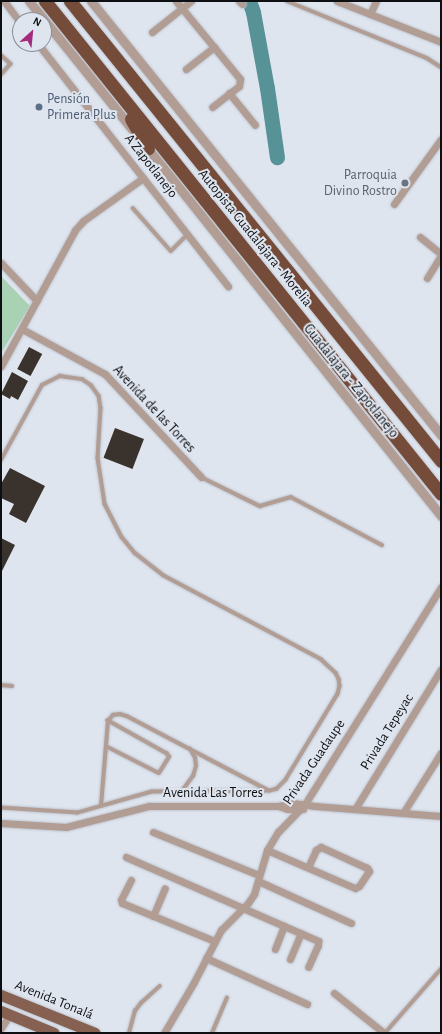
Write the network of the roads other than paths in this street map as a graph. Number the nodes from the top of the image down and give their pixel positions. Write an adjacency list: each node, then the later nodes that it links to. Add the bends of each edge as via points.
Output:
1 (4, 1): 12 (street)
2 (30, 1): 27 (street, Guadalajara - Zapotlanejo)
3 (45, 1): 22 (highway, Autopista Guadalajara - Morelia)
4 (70, 1): 42 (highway, Autopista Guadalajara - Morelia)
5 (91, 1): 40 (street)
6 (176, 1): 11 (street)
7 (191, 1): 11 (street)
8 (287, 1): 19 (lane, via 427,58)
9 (337, 1): 13 (street)
10 (376, 1): 13 (street)
11 (182, 8): 14 (street); 16 (street)
12 (12, 12)
13 (370, 14): 15 (street)
14 (152, 32)
15 (441, 42)
16 (214, 47): 20 (street); 23 (street, via 240,79 239,86)
17 (44, 52): 28 (street, A Zapotlanejo)
18 (1, 55): 21 (lane, via 11,64)
19 (441, 67)
20 (186, 69)
21 (1, 75)
22 (108, 79): 27 (highway); 44 (highway, Autopista Guadalajara - Morelia)
23 (229, 94): 24 (street); 25 (street)
24 (212, 107)
25 (254, 125)
26 (441, 139): 29 (street)
27 (148, 149): 45 (street, Guadalajara - Zapotlanejo)
28 (143, 178): 31 (street, A Zapotlanejo); 37 (street, via 83,221 75,230)
29 (394, 204)
30 (133, 208): 31 (lane, via 171,251)
31 (188, 234): 36 (street, A Zapotlanejo)
32 (420, 237): 33 (street)
33 (441, 255): 35 (street)
34 (1, 263): 37 (street)
35 (428, 278)
36 (228, 286)
37 (37, 301): 38 (street)
38 (22, 329): 39 (street); 43 (street, Avenida de las Torres, via 105,374)
39 (1, 366)
40 (441, 435)
41 (1, 460): 55 (lane, via 42,385 60,376 82,379 91,385 99,396 101,408 98,458 105,504 122,537 135,553 163,575 321,658 336,673 339,678 338,694 286,780 277,789)
42 (441, 461)
43 (201, 477): 46 (lane, via 260,506 291,497)
44 (441, 494)
45 (441, 516)
46 (382, 545)
47 (441, 587): 58 (street, Privada Guadaupe)
48 (441, 669): 60 (street, Privada Tepeyac)
49 (1, 685): 50 (lane)
50 (12, 686)
51 (108, 721): 52 (lane); 52 (lane, via 169,756 159,773); 53 (lane, via 113,716 124,714)
52 (106, 746): 57 (lane)
53 (189, 748): 55 (lane); 56 (lane, via 196,766 193,776)
54 (441, 754): 61 (street)
55 (270, 790): 56 (lane)
56 (182, 791): 57 (lane, via 152,792)
57 (101, 806): 59 (lane, via 78,813)
58 (303, 806): 60 (street, Avenida Las Torres); 63 (street, Avenida Las Torres, via 287,809 278,806 149,806 66,827); 65 (street, Privada Guadaupe, via 278,832)
59 (1, 808)
60 (355, 809): 61 (street, Avenida Las Torres)
61 (403, 813): 62 (street, Avenida Las Torres)
62 (441, 816)
63 (1, 823)
64 (153, 832): 68 (street)
65 (267, 850): 67 (street); 68 (street, Privada Guadaupe)
66 (126, 857): 71 (street)
67 (308, 867): 67 (street, via 316,850 321,847 367,868 368,871 355,888)
68 (259, 878): 71 (street, Privada Guadaupe, via 254,894); 73 (street)
69 (131, 880): 72 (street, via 121,902)
70 (165, 888): 72 (street)
71 (242, 908): 74 (street); 76 (street, Privada Guadaupe)
72 (153, 916): 76 (street)
73 (351, 923)
74 (284, 926): 75 (street); 77 (street)
75 (301, 933): 79 (street); 80 (street, via 319,942)
76 (214, 941): 78 (street, Privada Guadaupe)
77 (275, 949)
78 (206, 958): 86 (street); 92 (street, Privada Guadaupe)
79 (290, 959)
80 (308, 967)
81 (441, 969): 94 (lane)
82 (160, 986): 91 (lane, via 135,1011)
83 (334, 993): 94 (street)
84 (1, 994): 90 (main road, Avenida Tonalá)
85 (227, 998): 93 (lane)
86 (308, 1004)
87 (5, 1013): 88 (street); 89 (main road)
88 (1, 1028)
89 (54, 1033)
90 (95, 1033)
91 (129, 1033)
92 (164, 1033)
93 (212, 1033)
94 (384, 1033)

